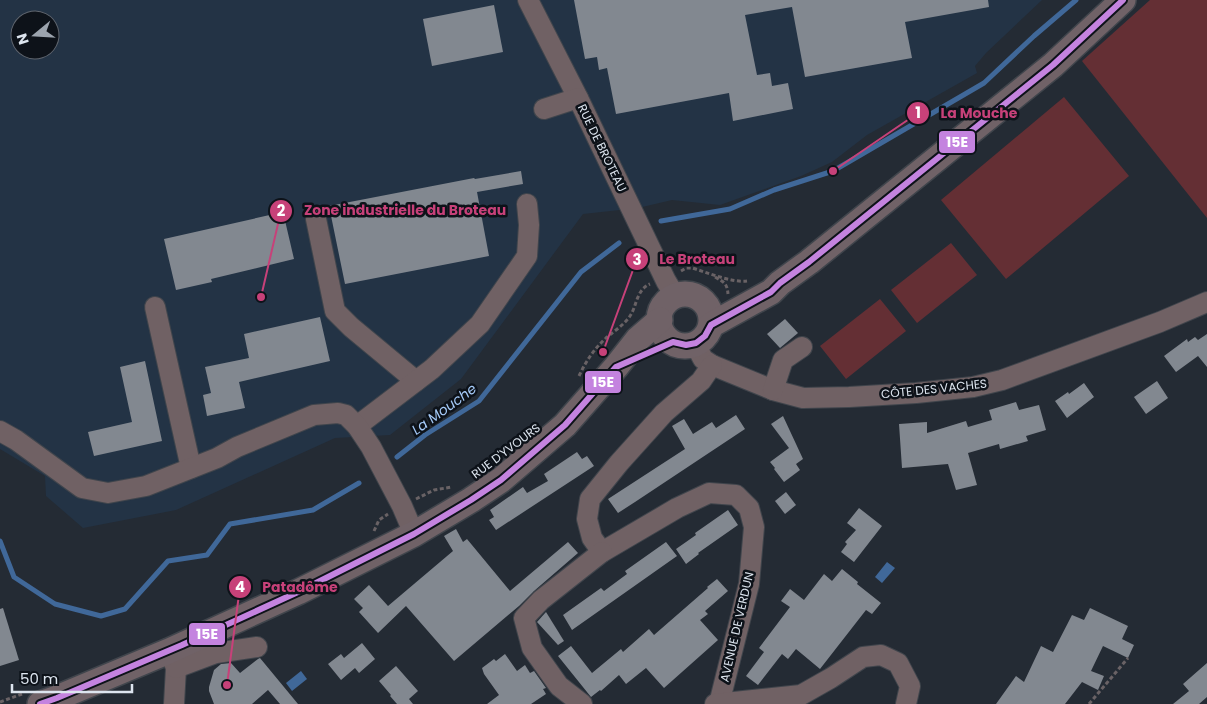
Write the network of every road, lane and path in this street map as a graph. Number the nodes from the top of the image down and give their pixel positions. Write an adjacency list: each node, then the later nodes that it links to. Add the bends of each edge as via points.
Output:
1 (528, 0): 3 (street, RUE DE BROTEAU)
2 (1124, 0): 9 (main road, via 1053,65)
3 (578, 98): 4 (street); 10 (street, RUE DE BROTEAU)
4 (544, 109)
5 (527, 204): 21 (street, via 527,256 480,324)
6 (316, 219): 21 (street, via 335,311)
7 (708, 273): 8 (path, via 742,282); 10 (path, via 686,268); 11 (path, via 724,282)
8 (751, 281)
9 (780, 284): 11 (main road); 14 (main road, via 770,292)
10 (671, 288): 14 (main road, via 698,298); 15 (main road); 20 (path, via 647,286 642,290 628,318 590,355)
11 (728, 297): 14 (main road)
12 (1207, 302): 22 (street, CÔTE DES VACHES, via 983,386 817,398 803,398)
13 (154, 307): 25 (street)
14 (708, 314): 16 (main road, via 708,333 702,340)
15 (660, 320): 16 (main road, via 667,338); 19 (main road, RUE D'YVOURS, via 638,339)
16 (684, 343): 18 (street); 19 (main road)
17 (802, 347): 22 (street, via 783,360)
18 (712, 365): 22 (street, CÔTE DES VACHES); 30 (street, via 701,381 664,413 590,499 587,520 592,538)
19 (616, 368): 29 (main road, RUE D'YVOURS, via 565,425 501,480)
20 (579, 378)
21 (416, 381): 23 (street)
22 (773, 390)
23 (357, 426): 25 (street, via 346,415 314,415); 27 (street)
24 (0, 431): 25 (street, via 82,488 108,493 146,486)
25 (191, 468)
26 (455, 486): 27 (path, via 434,490)
27 (402, 506): 28 (path, via 379,520); 29 (street)
28 (373, 532)
29 (414, 534): 33 (main road, RUE D'YVOURS)
30 (602, 552): 37 (street, AVENUE DE VERDUN, via 541,600 524,618 532,648 559,686); 38 (street, AVENUE DE VERDUN, via 709,493 736,495 748,508 754,527 749,584)
31 (257, 647): 33 (street)
32 (1128, 658): 40 (path)
33 (173, 660): 34 (main road, RUE D'YVOURS, via 57,698); 36 (street)
34 (33, 698): 35 (path)
35 (0, 702)
36 (174, 704)
37 (582, 704)
38 (718, 704): 39 (street, AVENUE DE VERDUN, via 801,695 863,657 881,655 898,663 910,686)
39 (906, 704)
40 (1089, 704)

